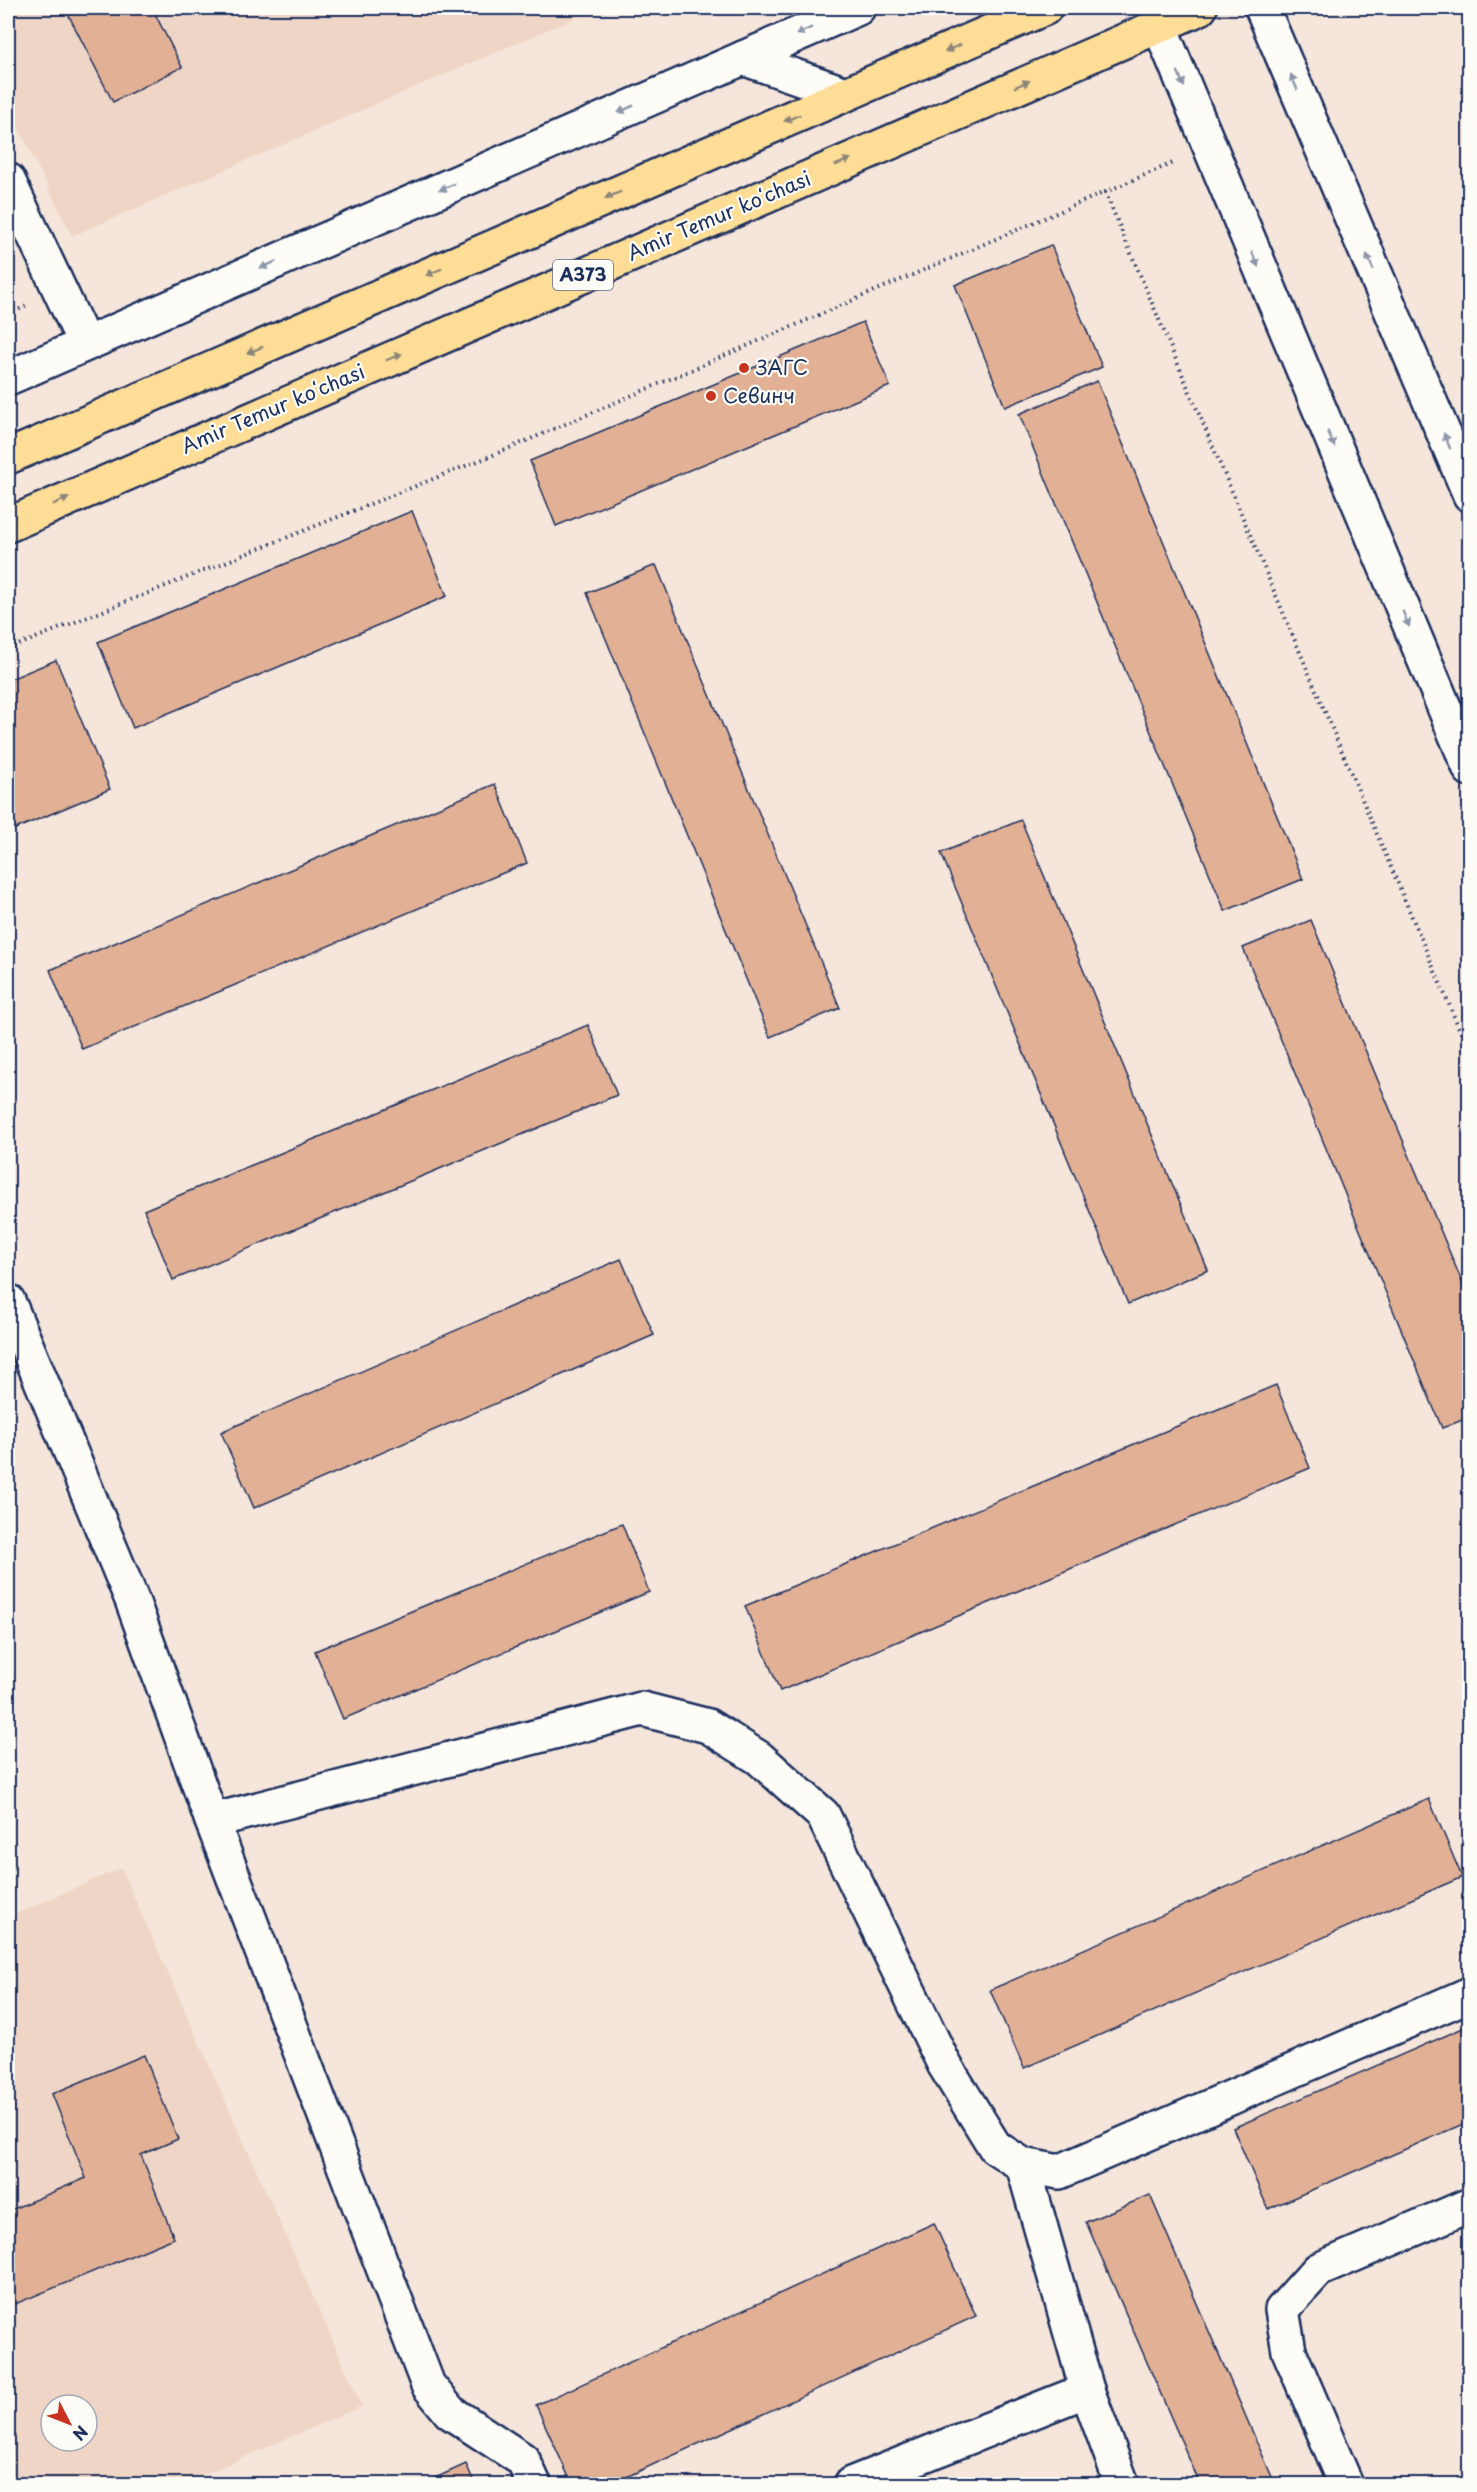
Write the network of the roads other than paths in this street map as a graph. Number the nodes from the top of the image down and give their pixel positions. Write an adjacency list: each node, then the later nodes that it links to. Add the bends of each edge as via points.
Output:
1 (858, 8): 6 (street, one-way to 6)
2 (1045, 8): 7 (highway, one-way to 7)
3 (1200, 8): 5 (highway, Amir Temur koʻchasi / A373)
4 (1262, 8): 12 (street, one-way to 4)
5 (1159, 25): 13 (highway, Amir Temur koʻchasi / A373, one-way to 5); 14 (street, one-way to 14)
6 (743, 58): 7 (street); 9 (street, one-way to 9)
7 (846, 94): 11 (highway, one-way to 11)
8 (8, 180): 9 (street)
9 (85, 345): 10 (street)
10 (8, 378)
11 (8, 457)
12 (1470, 495)
13 (8, 525)
14 (1470, 769)
15 (8, 1301): 16 (street, via 132,1600)
16 (212, 1821): 18 (street, via 642,1709 708,1725 759,1758 823,1815 944,2064 995,2147); 21 (street, via 428,2385 450,2412 523,2460)
17 (1470, 1994): 18 (street, via 1059,2172)
18 (1023, 2165): 20 (street)
19 (1470, 2205): 24 (street, via 1318,2270 1282,2310 1289,2351)
20 (1087, 2390): 22 (street); 23 (street)
21 (534, 2484)
22 (852, 2484)
23 (1122, 2484)
24 (1346, 2484)

